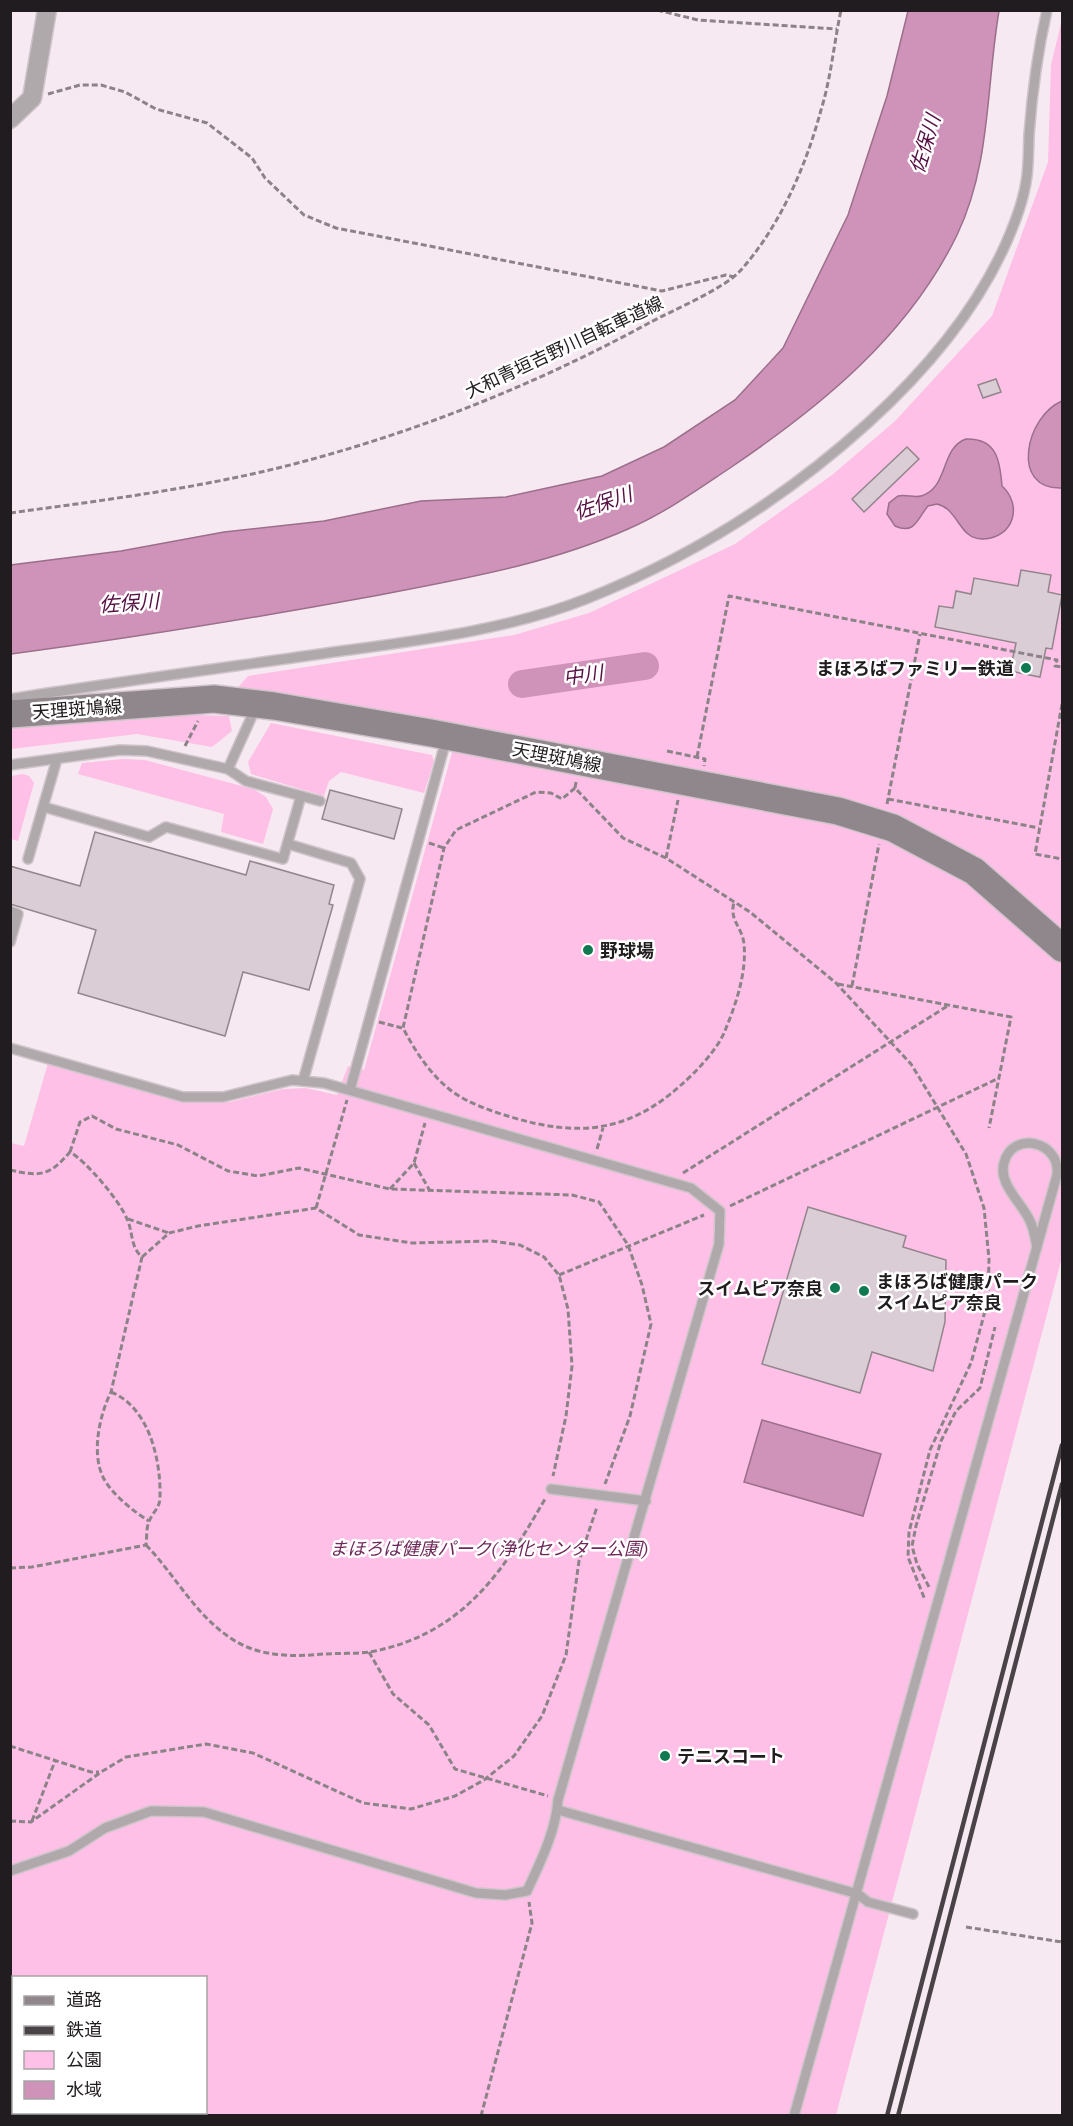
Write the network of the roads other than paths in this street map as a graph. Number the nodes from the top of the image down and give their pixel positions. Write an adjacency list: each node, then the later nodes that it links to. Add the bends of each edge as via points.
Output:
1 (46, 10): 3 (street, via 32,98)
2 (1047, 10): 4 (lane, via 1029,136 1030,167 1019,211 981,296 881,411 782,495 648,571 584,600 506,623 425,639)
3 (10, 119)
4 (10, 699)
5 (257, 704): 6 (main road, 天理斑鳩線, via 214,699); 7 (main road, 天理斑鳩線); 10 (lane)
6 (10, 714)
7 (447, 736): 18 (main road, 天理斑鳩線, via 838,811 893,828 974,871); 21 (lane)
8 (57, 759): 9 (lane); 10 (lane, via 120,750 147,751); 13 (lane)
9 (10, 765)
10 (228, 770): 11 (lane, via 246,781)
11 (301, 796): 12 (lane); 14 (lane)
12 (320, 801)
13 (44, 807): 14 (lane, via 148,837 166,827 283,859); 15 (lane)
14 (288, 844): 20 (lane, via 351,863 360,879)
15 (28, 859)
16 (10, 911): 17 (lane, via 18,914)
17 (10, 942)
18 (1062, 948)
19 (10, 1048): 20 (lane, via 183,1097 223,1097 292,1080)
20 (303, 1081): 21 (lane)
21 (350, 1090): 24 (lane, via 691,1188 720,1211 719,1244)
22 (1037, 1248): 22 (lane, via 1058,1170 1047,1149 1029,1143 1012,1149 1003,1169 1007,1185 1031,1222); 27 (lane)
23 (551, 1489): 24 (lane)
24 (646, 1501): 25 (lane)
25 (558, 1805): 26 (lane, via 527,1891 505,1895 476,1893 204,1812 151,1811 105,1828 69,1851); 27 (lane)
26 (10, 1872)
27 (858, 1894): 28 (lane, via 868,1902); 29 (lane)
28 (913, 1914)
29 (794, 2115)

